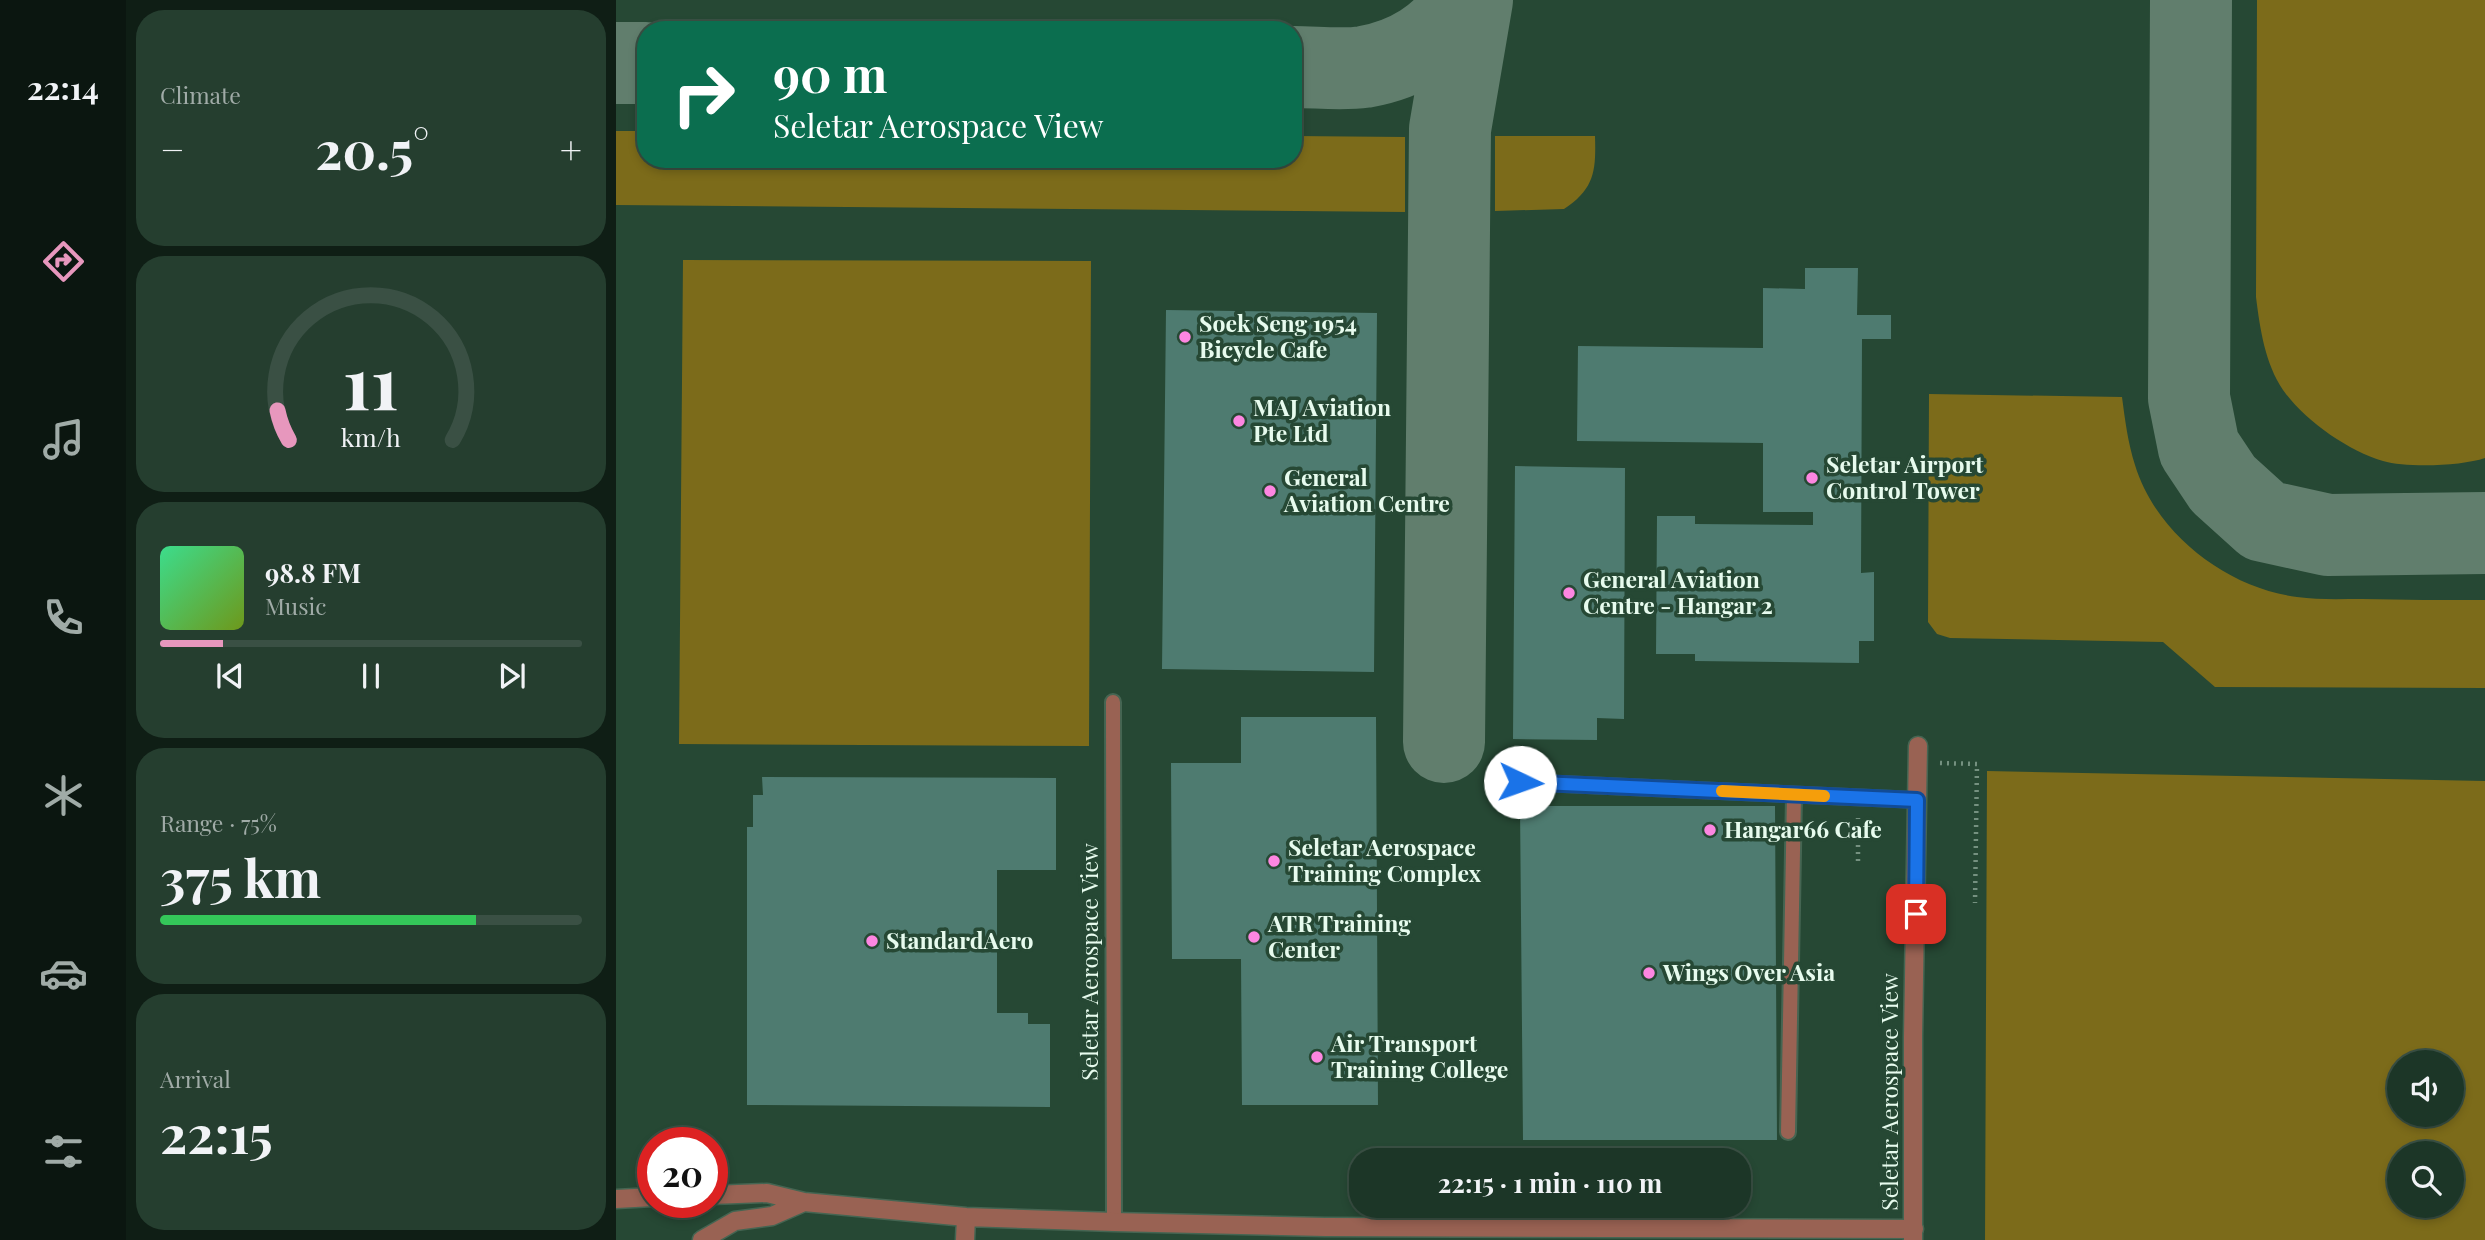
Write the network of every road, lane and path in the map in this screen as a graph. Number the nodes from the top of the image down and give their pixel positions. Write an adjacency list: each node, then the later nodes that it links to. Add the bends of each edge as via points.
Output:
1 (1113, 702): 15 (lane, Seletar Aerospace View)
2 (1918, 755): 6 (street, Seletar Aerospace View); 8 (path, via 1977,764)
3 (1520, 782): 4 (lane)
4 (1794, 795): 5 (lane); 9 (lane)
5 (1859, 797): 6 (lane); 7 (path)
6 (1917, 800): 16 (street, Seletar Aerospace View)
7 (1858, 861)
8 (1975, 903)
9 (1788, 1132)
10 (728, 1194): 13 (street, Seletar Aerospace View, via 767,1193)
11 (637, 1198): 12 (street)
12 (616, 1199)
13 (804, 1202): 14 (street, Seletar Aerospace View); 17 (street, Seletar Aerospace View, via 772,1216 735,1221)
14 (965, 1217): 15 (street, Seletar Aerospace View); 18 (street)
15 (1114, 1222): 16 (street, Seletar Aerospace View)
16 (1913, 1234)
17 (702, 1240)
18 (965, 1240)

